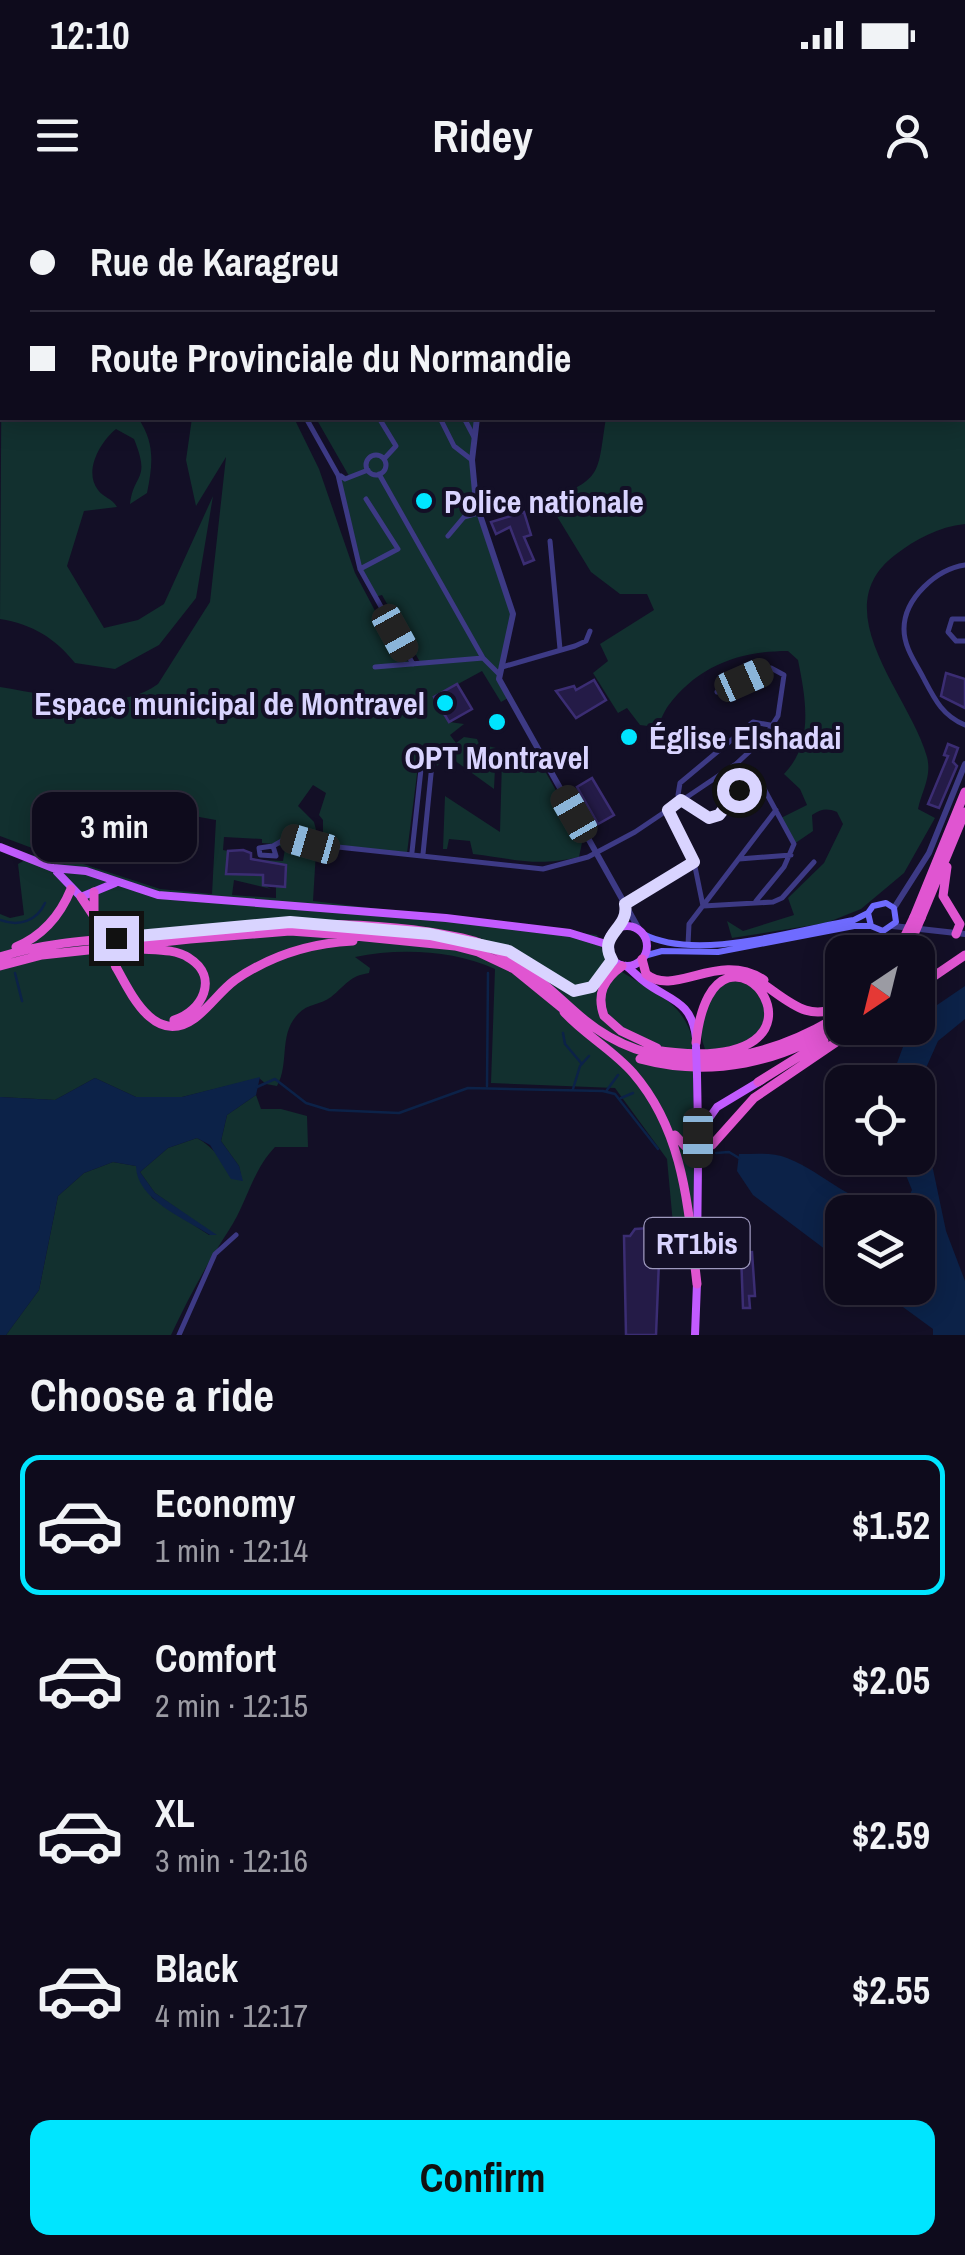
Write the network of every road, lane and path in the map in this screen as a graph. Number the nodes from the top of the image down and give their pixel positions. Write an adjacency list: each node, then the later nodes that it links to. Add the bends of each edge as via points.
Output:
1 (307, 420): 11 (street)
2 (380, 420): 7 (street, via 396,446)
3 (441, 420): 8 (street, via 454,446)
4 (465, 420): 6 (street)
5 (476, 420): 6 (street)
6 (474, 438): 8 (street)
7 (384, 459): 9 (street, via 369,458); 10 (street)
8 (472, 460): 13 (street)
9 (368, 470): 10 (street); 11 (street, via 345,479)
10 (380, 474): 22 (street)
11 (338, 475): 17 (street)
12 (366, 499): 17 (street, via 398,549)
13 (478, 513): 14 (street, via 464,517); 25 (street, via 511,602 512,626)
14 (448, 536)
15 (550, 541): 21 (street)
16 (965, 565): 28 (street, via 936,576 906,618 908,649 934,699)
17 (360, 569): 23 (street)
18 (965, 619): 20 (street, via 952,619 948,632)
19 (590, 631): 21 (street, via 586,640)
20 (965, 641)
21 (560, 649): 25 (street)
22 (484, 658): 23 (street); 25 (street)
23 (413, 664): 24 (street)
24 (375, 667)
25 (499, 670): 30 (street)
26 (717, 692): 27 (street, via 778,670 784,682)
27 (772, 725): 31 (street); 35 (street, via 753,722 726,743 680,783)
28 (965, 725)
29 (502, 755): 30 (street)
30 (543, 759): 44 (street)
31 (736, 764): 33 (street); 35 (street)
32 (965, 764): 59 (street, via 929,853)
33 (749, 780): 35 (street, via 716,816 704,818); 37 (street, via 762,785)
34 (965, 792): 61 (highway)
35 (681, 800): 36 (street)
36 (668, 810): 44 (street); 47 (street)
37 (776, 810): 45 (street, via 792,838); 46 (street)
38 (965, 812): 39 (highway)
39 (954, 840): 61 (highway); 62 (highway, via 943,896)
40 (273, 846): 42 (street, via 287,838)
41 (0, 847): 49 (main road)
42 (412, 853): 43 (street); 43 (street, via 422,760 429,756)
43 (423, 854): 44 (street, via 542,869)
44 (597, 854): 58 (street)
45 (791, 855): 46 (street); 56 (street)
46 (738, 859): 57 (street)
47 (694, 862): 57 (street); 58 (street)
48 (814, 862): 56 (street, via 782,898)
49 (53, 868): 50 (main road); 53 (main road)
50 (78, 872): 51 (main road); 53 (main road)
51 (94, 876): 52 (main road); 54 (main road)
52 (116, 883): 54 (main road); 72 (main road, via 158,895 336,907)
53 (70, 886): 55 (main road); 79 (highway, via 38,938)
54 (95, 890): 55 (main road); 63 (highway)
55 (80, 897): 63 (highway)
56 (754, 904): 57 (street)
57 (703, 906): 76 (street, via 689,924)
58 (626, 907): 67 (street); 68 (street)
59 (894, 908): 60 (main road, via 881,902); 66 (main road)
60 (868, 914): 65 (main road); 76 (main road)
61 (918, 917): 71 (highway, bridge)
62 (954, 917): 64 (highway); 70 (highway)
63 (97, 919): 83 (highway, bridge)
64 (965, 924)
65 (871, 926): 66 (main road); 80 (main road)
66 (893, 926): 70 (street)
67 (620, 927): 68 (main road); 69 (main road)
68 (642, 933): 76 (main road); 80 (main road)
69 (611, 934): 72 (main road); 75 (main road)
70 (960, 934)
71 (909, 935)
72 (589, 937): 75 (main road)
73 (399, 940): 77 (highway, via 290,931); 83 (highway, via 333,942 274,958 180,1025 143,1013); 87 (highway, via 496,958)
74 (482, 944): 79 (highway, via 290,922 49,945); 81 (highway, via 516,954 570,991 592,987); 85 (highway)
75 (606, 944): 81 (main road)
76 (688, 945)
77 (123, 946): 82 (highway); 83 (highway, via 186,956 204,975 204,994 190,1014 168,1020 148,1010)
78 (965, 954): 84 (highway)
79 (0, 956)
80 (643, 958): 81 (main road); 86 (highway, via 646,974 658,981 743,969)
81 (620, 964): 90 (main road, via 674,998); 95 (highway, via 601,992 604,1016)
82 (0, 966)
83 (116, 967)
84 (935, 974)
85 (548, 987): 89 (highway, via 624,1047 680,1060 772,1050); 95 (highway, via 619,1039)
86 (780, 995): 88 (highway); 90 (highway, via 745,975 722,975 699,996)
87 (558, 1005): 91 (highway, via 618,1050 676,1066 770,1059); 98 (highway, via 623,1063)
88 (825, 1014)
89 (825, 1023)
90 (694, 1026): 93 (main road, RT1bis)
91 (825, 1035)
92 (825, 1037): 97 (highway)
93 (696, 1045): 95 (highway, via 700,1008 720,981 742,979 760,987 770,1012 758,1040 729,1050); 99 (main road, RT1bis, bridge)
94 (832, 1045): 96 (highway)
95 (664, 1051)
96 (818, 1054): 97 (main road); 98 (highway, via 754,1098 706,1148 682,1144)
97 (758, 1082): 99 (main road, via 717,1107)
98 (659, 1107): 101 (highway, via 686,1191)
99 (698, 1136): 101 (main road, RT1bis, bridge)
100 (236, 1235): 102 (street, via 215,1254)
101 (697, 1284): 103 (main road, RT1bis)
102 (179, 1335)
103 (697, 1335)

